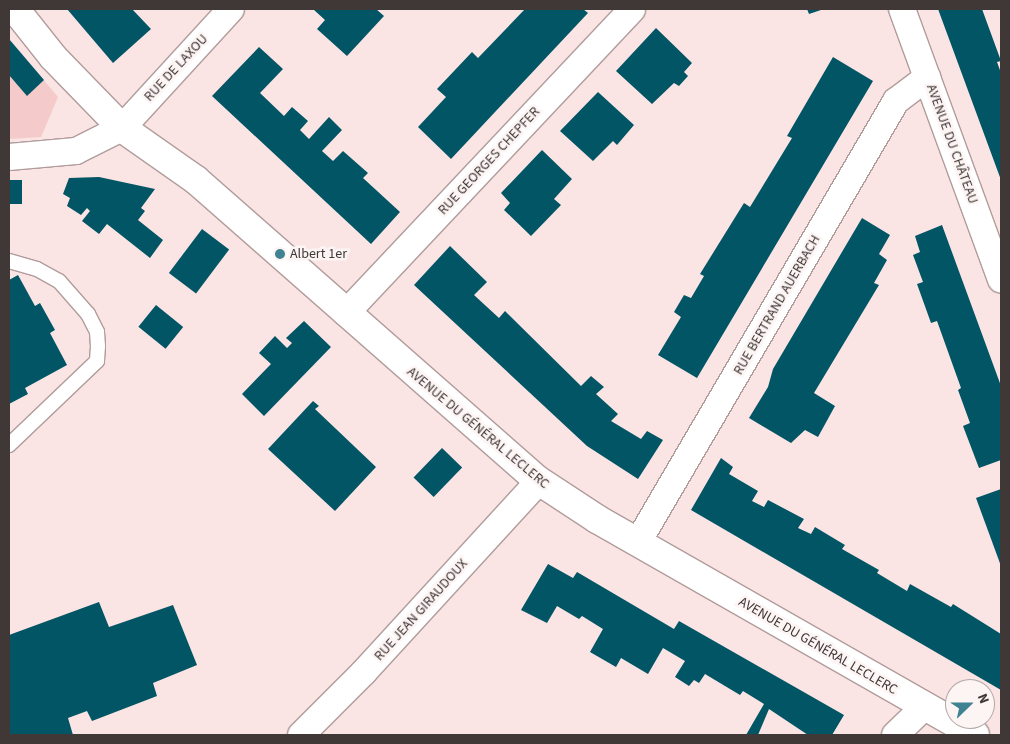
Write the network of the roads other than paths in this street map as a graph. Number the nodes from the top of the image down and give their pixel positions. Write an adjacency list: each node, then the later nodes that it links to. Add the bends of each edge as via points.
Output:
1 (15, 9): 6 (street, AVENUE DU GÉNÉRAL LECLERC, via 53,57)
2 (231, 9): 6 (street, RUE DE LAXOU)
3 (632, 9): 10 (street, RUE GEORGES CHEPFER)
4 (902, 9): 5 (street, AVENUE DU CHÂTEAU)
5 (927, 78): 9 (street, AVENUE DU CHÂTEAU); 13 (street, RUE BERTRAND AUERBACH, via 896,101)
6 (122, 128): 7 (street, via 76,151); 10 (street, AVENUE DU GÉNÉRAL LECLERC, via 196,180)
7 (9, 157)
8 (9, 261): 11 (lane, via 37,269 59,281 88,314 97,332 98,346 97,361)
9 (1001, 280)
10 (346, 313): 12 (street, AVENUE DU GÉNÉRAL LECLERC)
11 (9, 445)
12 (539, 481): 13 (street, AVENUE DU GÉNÉRAL LECLERC); 15 (street, RUE JEAN GIRAUDOUX, via 358,679)
13 (638, 542): 14 (street, AVENUE DU GÉNÉRAL LECLERC)
14 (924, 706): 16 (street); 17 (street, AVENUE DU GÉNÉRAL LECLERC)
15 (301, 735)
16 (896, 735)
17 (975, 735)

